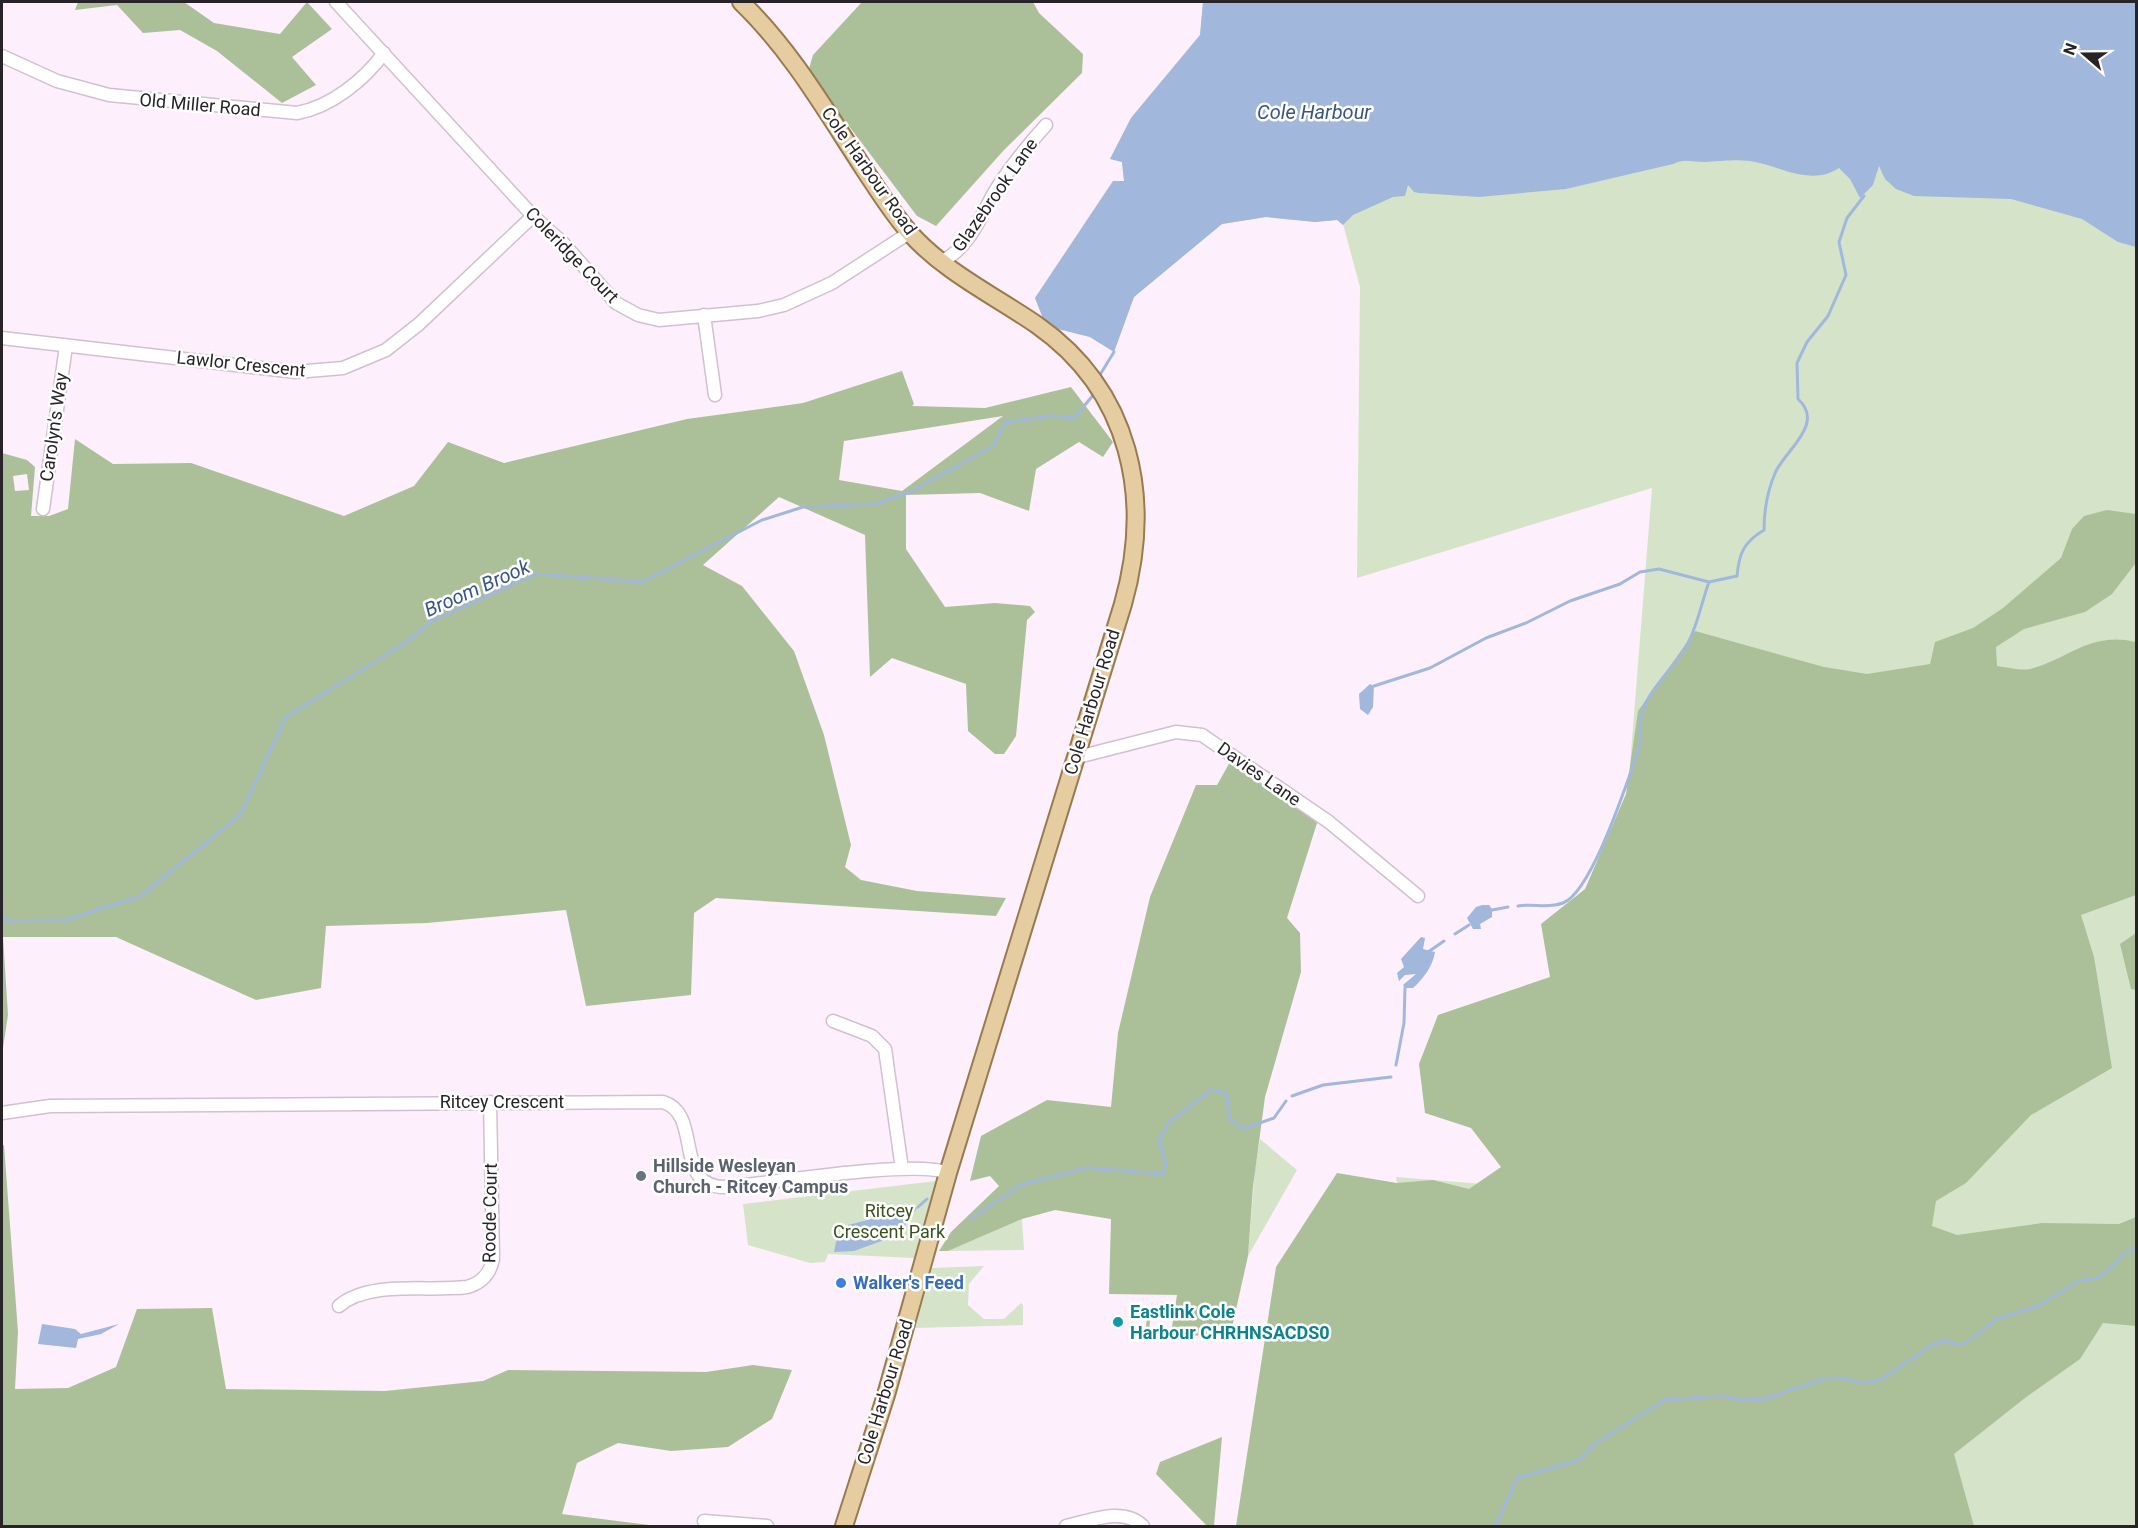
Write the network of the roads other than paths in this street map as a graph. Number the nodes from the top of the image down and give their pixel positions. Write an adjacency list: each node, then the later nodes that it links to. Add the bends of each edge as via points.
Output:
1 (336, 2): 3 (street, Coleridge Court)
2 (741, 2): 7 (main road, Cole Harbour Road, via 794,62)
3 (384, 53): 4 (street, Old Miller Road, via 344,92 297,113 109,95 57,81); 6 (street, Coleridge Court)
4 (2, 56)
5 (1046, 125): 8 (street, Glazebrook Lane, via 998,187 965,243)
6 (533, 216): 9 (street, Coleridge Court, via 563,243 610,297 630,312 660,320); 11 (street, Lawlor Crescent, via 398,341 372,358 343,368 296,372)
7 (909, 233): 8 (main road, Cole Harbour Road); 9 (street, Coleridge Court, via 808,296 758,311)
8 (942, 261): 14 (main road, Cole Harbour Road, via 1043,330 1076,359 1107,402 1129,457 1137,516 1131,572)
9 (704, 315): 12 (street)
10 (2, 338): 11 (street, Lawlor Crescent)
11 (66, 346): 13 (street, Carolyn's Way)
12 (715, 395)
13 (43, 509)
14 (1074, 758): 15 (street, Davies Lane, via 1176,732 1202,735 1329,822); 20 (main road, Cole Harbour Road)
15 (1418, 896)
16 (833, 1022): 19 (street, via 872,1036 885,1049)
17 (490, 1102): 18 (street, Ritcey Crescent, via 50,1106); 19 (street, Ritcey Crescent, via 668,1104 681,1119 696,1173 718,1187); 21 (street, Roode Court, via 493,1259 486,1276 467,1287 362,1292)
18 (2, 1113)
19 (902, 1169): 20 (street, Ritcey Crescent, via 939,1169)
20 (948, 1173): 24 (main road, Cole Harbour Road, via 886,1395)
21 (339, 1306)
22 (704, 1521): 23 (street)
23 (767, 1527)
24 (844, 1527)
25 (1066, 1527): 26 (street, via 1119,1516 1134,1519)
26 (1143, 1527)

